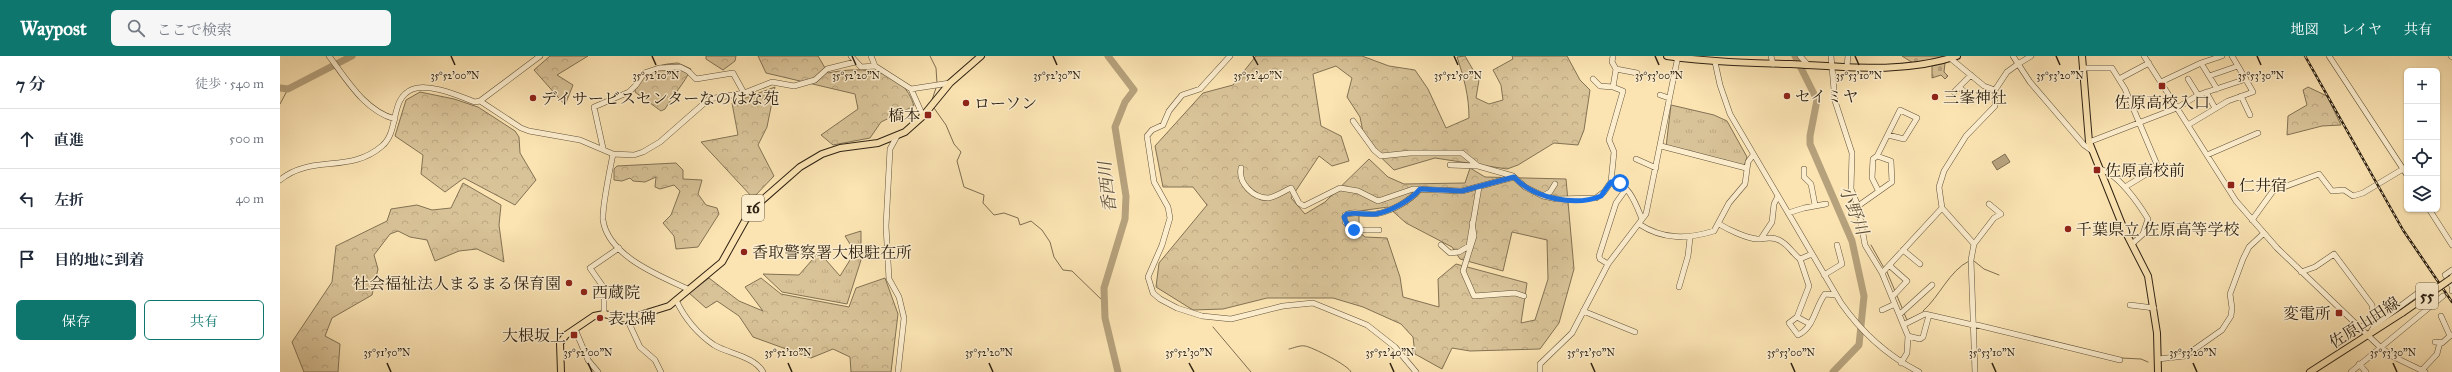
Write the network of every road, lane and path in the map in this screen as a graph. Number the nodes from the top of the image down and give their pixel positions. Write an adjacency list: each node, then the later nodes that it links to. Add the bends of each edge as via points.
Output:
1 (329, 56): 64 (street, via 375,110)
2 (540, 56): 59 (street)
3 (851, 56): 22 (street)
4 (871, 56): 29 (street)
5 (981, 56): 45 (main road, 16)
6 (1230, 56): 172 (street, via 1200,89 1182,95 1169,111 1163,125 1149,134 1154,182 1168,207 1170,218 1148,277 1153,293 1177,308 1220,319 1231,319 1283,306 1313,304 1367,325 1395,348)
7 (1613, 56): 34 (street, via 1612,62)
8 (1667, 56): 20 (main road)
9 (1771, 56): 26 (street)
10 (1800, 56): 28 (street)
11 (1831, 56): 30 (street)
12 (1848, 56): 31 (street)
13 (2013, 56): 27 (street)
14 (2031, 56): 27 (street)
15 (2082, 56): 33 (main road)
16 (2144, 56): 24 (street)
17 (2222, 56): 25 (street)
18 (2232, 56): 32 (street)
19 (2329, 56): 87 (street)
20 (1678, 57): 23 (main road); 58 (street)
21 (1953, 57): 31 (main road, via 1906,66); 36 (street)
22 (855, 62): 29 (street, via 861,68); 53 (street, via 827,69 815,80 794,86 772,82)
23 (1715, 62): 26 (main road); 76 (street, via 1726,107)
24 (2149, 63): 40 (street); 44 (street)
25 (2201, 63): 37 (street); 44 (street)
26 (1773, 64): 28 (main road)
27 (2018, 64): 51 (street, via 2007,72); 74 (street, via 2030,82)
28 (1808, 65): 30 (main road)
29 (875, 66): 48 (street)
30 (1831, 66): 31 (main road); 102 (street, via 1835,101 1852,152 1851,189)
31 (1847, 66)
32 (2238, 66): 37 (street); 42 (street)
33 (2083, 68): 40 (street, via 2110,67); 71 (main road)
34 (1616, 69): 35 (street); 47 (street)
35 (1637, 73)
36 (1971, 75): 43 (street); 51 (street, via 1984,86)
37 (2209, 76): 50 (street)
38 (1960, 77): 43 (street)
39 (1593, 79): 47 (street, via 1600,86)
40 (2119, 79): 66 (street)
41 (2188, 79): 56 (street)
42 (2246, 79): 50 (street); 57 (street, via 2253,92)
43 (1964, 82): 49 (street)
44 (2161, 82): 60 (street)
45 (950, 83): 48 (street); 63 (main road, 16)
46 (1953, 84): 49 (street)
47 (1614, 87): 90 (street, via 1623,91 1609,144 1614,152)
48 (911, 89): 63 (street)
49 (1957, 89): 54 (street)
50 (2217, 89): 52 (street)
51 (1995, 90): 103 (street, via 1996,106 1968,133 1944,170 1939,187)
52 (2206, 92): 56 (street); 61 (street)
53 (744, 93): 73 (street, via 733,73 696,79 680,67 649,71 629,92 594,107); 75 (street, via 709,99 660,142 643,152 634,155)
54 (1967, 94)
55 (1660, 95): 58 (street)
56 (2198, 95): 60 (street)
57 (2241, 96): 61 (street); 62 (street)
58 (1669, 98): 72 (street)
59 (480, 101): 64 (street, via 475,102 427,88 418,88 404,96 397,108); 73 (street, via 521,128 580,140)
60 (2177, 108): 66 (street); 67 (street)
61 (2215, 108): 67 (street)
62 (2250, 115)
63 (923, 116): 70 (main road, 16)
64 (395, 119): 89 (street, via 390,138 373,153 347,163 298,168)
65 (1353, 121): 81 (street, via 1381,156 1462,153)
66 (2139, 123): 71 (street); 93 (street, via 2158,167)
67 (2188, 125): 77 (street)
68 (2258, 133): 77 (street)
69 (1888, 135): 69 (street, via 1900,110 1917,118 1904,139); 78 (street)
70 (897, 136): 133 (main road, 16, via 878,143 840,148 822,154 800,167 751,210 722,262); 171 (street, via 890,149 886,226 889,279 899,297 904,318)
71 (2089, 142): 74 (main road)
72 (1661, 146): 83 (street); 84 (street)
73 (603, 148): 75 (street)
74 (2091, 150): 86 (main road)
75 (612, 154): 119 (street, via 603,220)
76 (1753, 155): 84 (street); 98 (street)
77 (2207, 155): 106 (street, via 2236,201)
78 (1877, 156): 96 (street, via 1872,161 1871,170); 96 (street, via 1891,161 1892,182)
79 (1636, 160): 83 (street)
80 (1450, 166): 81 (street)
81 (1478, 166): 88 (street)
82 (1241, 168): 94 (street, via 1240,175 1244,185 1254,194 1272,197 1291,188 1299,203 1304,206 1340,188 1358,191 1378,201)
83 (1656, 168): 107 (street, via 1646,214)
84 (1746, 168): 109 (street, via 1745,184 1729,203)
85 (1804, 169): 101 (street, via 1804,177 1811,184)
86 (2099, 169): 93 (street, via 2104,170); 115 (main road)
87 (2403, 169): 106 (street, via 2363,193 2353,196 2344,190 2332,191 2319,174 2273,191)
88 (1514, 177): 92 (street); 97 (street, via 1525,187)
89 (280, 180)
90 (1611, 182): 95 (street, via 1620,183); 97 (street, via 1596,198 1557,199)
91 (1555, 184): 97 (street, via 1550,192)
92 (1479, 187): 94 (street, via 1454,192); 108 (street, via 1477,208)
93 (2125, 187): 115 (street, via 2148,222 2141,236)
94 (1420, 189): 110 (street, via 1406,201 1376,214 1345,215 1345,222 1352,230)
95 (1626, 189): 107 (street); 123 (street, via 1616,203 1599,256)
96 (1878, 190): 102 (street)
97 (1543, 196)
98 (1778, 196): 105 (street); 112 (street, via 1774,204 1772,222)
99 (1826, 204): 101 (street)
100 (1989, 204): 114 (street, via 2001,214 1994,218)
101 (1815, 205): 105 (street)
102 (1858, 206): 125 (street, via 1865,245)
103 (1942, 208): 114 (street); 120 (street)
104 (2431, 212): 118 (street)
105 (1788, 213): 121 (street)
106 (2252, 220): 111 (street)
107 (1641, 222): 113 (street, via 1659,233); 123 (street)
108 (1472, 223): 116 (street, via 1469,246 1466,249 1450,253); 135 (street, via 1474,236 1463,274 1474,296 1515,293)
109 (1719, 224): 112 (street, via 1736,233 1757,239); 113 (street, via 1714,231)
110 (1379, 230)
111 (2264, 233): 127 (street); 161 (street, via 2249,247 2243,259 2230,294 2231,316 2222,330 2185,356)
112 (1762, 237): 122 (street, via 1778,240 1791,248)
113 (1690, 238): 132 (street, via 1688,256)
114 (1974, 244): 153 (street, via 1971,261)
115 (2132, 244): 142 (main road, via 2148,276)
116 (1441, 245)
117 (1838, 245): 128 (street, via 1842,264)
118 (2452, 245)
119 (619, 248): 133 (street, via 634,262); 145 (street, via 590,268 604,288)
120 (1903, 250): 124 (street); 125 (street)
121 (1812, 254): 122 (street); 128 (street)
122 (1800, 259): 148 (street, via 1809,286)
123 (1608, 264): 144 (street)
124 (1920, 264)
125 (1886, 270): 137 (street); 137 (street, via 1907,281)
126 (2452, 270): 131 (street, via 2446,275)
127 (2301, 272): 154 (street); 154 (street, via 2315,267 2334,254 2372,305 2374,318)
128 (1824, 275): 134 (street)
129 (2452, 278): 157 (main road, 佐原山田線 / 55, bridge)
130 (1932, 285): 146 (street)
131 (2452, 286)
132 (1678, 287)
133 (688, 289): 138 (main road, 16)
134 (1836, 295): 151 (street, via 1825,294); 163 (street, via 1868,336)
135 (1524, 296)
136 (2443, 296): 139 (street)
137 (1892, 297): 140 (street)
138 (676, 300): 150 (main road, 16, via 661,310); 170 (street, via 690,322 713,344 743,357)
139 (2437, 301): 157 (street, via 2426,287 2374,325); 160 (street)
140 (1894, 304): 143 (street); 146 (street)
141 (2130, 305): 142 (street)
142 (2154, 308): 161 (main road)
143 (1882, 310)
144 (1583, 311): 156 (street); 173 (street, via 1572,333 1540,364)
145 (604, 314): 150 (main road, 16); 155 (main road, via 589,318)
146 (1900, 314): 152 (street)
147 (1929, 315): 152 (street, via 1925,314); 153 (street); 159 (street, via 1923,337 1920,339)
148 (1797, 316): 151 (street); 151 (street, via 1789,323 1798,336 1804,333)
149 (2441, 316): 158 (street)
150 (627, 319): 169 (street, via 640,347 655,360)
151 (1810, 324)
152 (1905, 324): 159 (street)
153 (1973, 324): 162 (street); 175 (street)
154 (2360, 328): 157 (street)
155 (575, 329): 167 (main road, via 561,340); 168 (street, via 588,360)
156 (1635, 332)
157 (2369, 335): 160 (street); 165 (main road, 佐原山田線 / 55)
158 (2451, 335): 166 (street, via 2438,342 2437,354)
159 (1908, 336): 163 (street, via 1907,353)
160 (2379, 346): 164 (street); 166 (street, via 2392,356)
161 (2158, 359): 176 (main road)
162 (2120, 360)
163 (1901, 363): 174 (street)
164 (2359, 364): 177 (street); 178 (street)
165 (2313, 371)
166 (2423, 371)
167 (561, 372)
168 (598, 372)
169 (662, 372)
170 (762, 372)
171 (898, 372)
172 (1416, 372)
173 (1540, 372)
174 (1919, 372)
175 (1975, 372)
176 (2158, 372)
177 (2351, 372)
178 (2366, 372)

